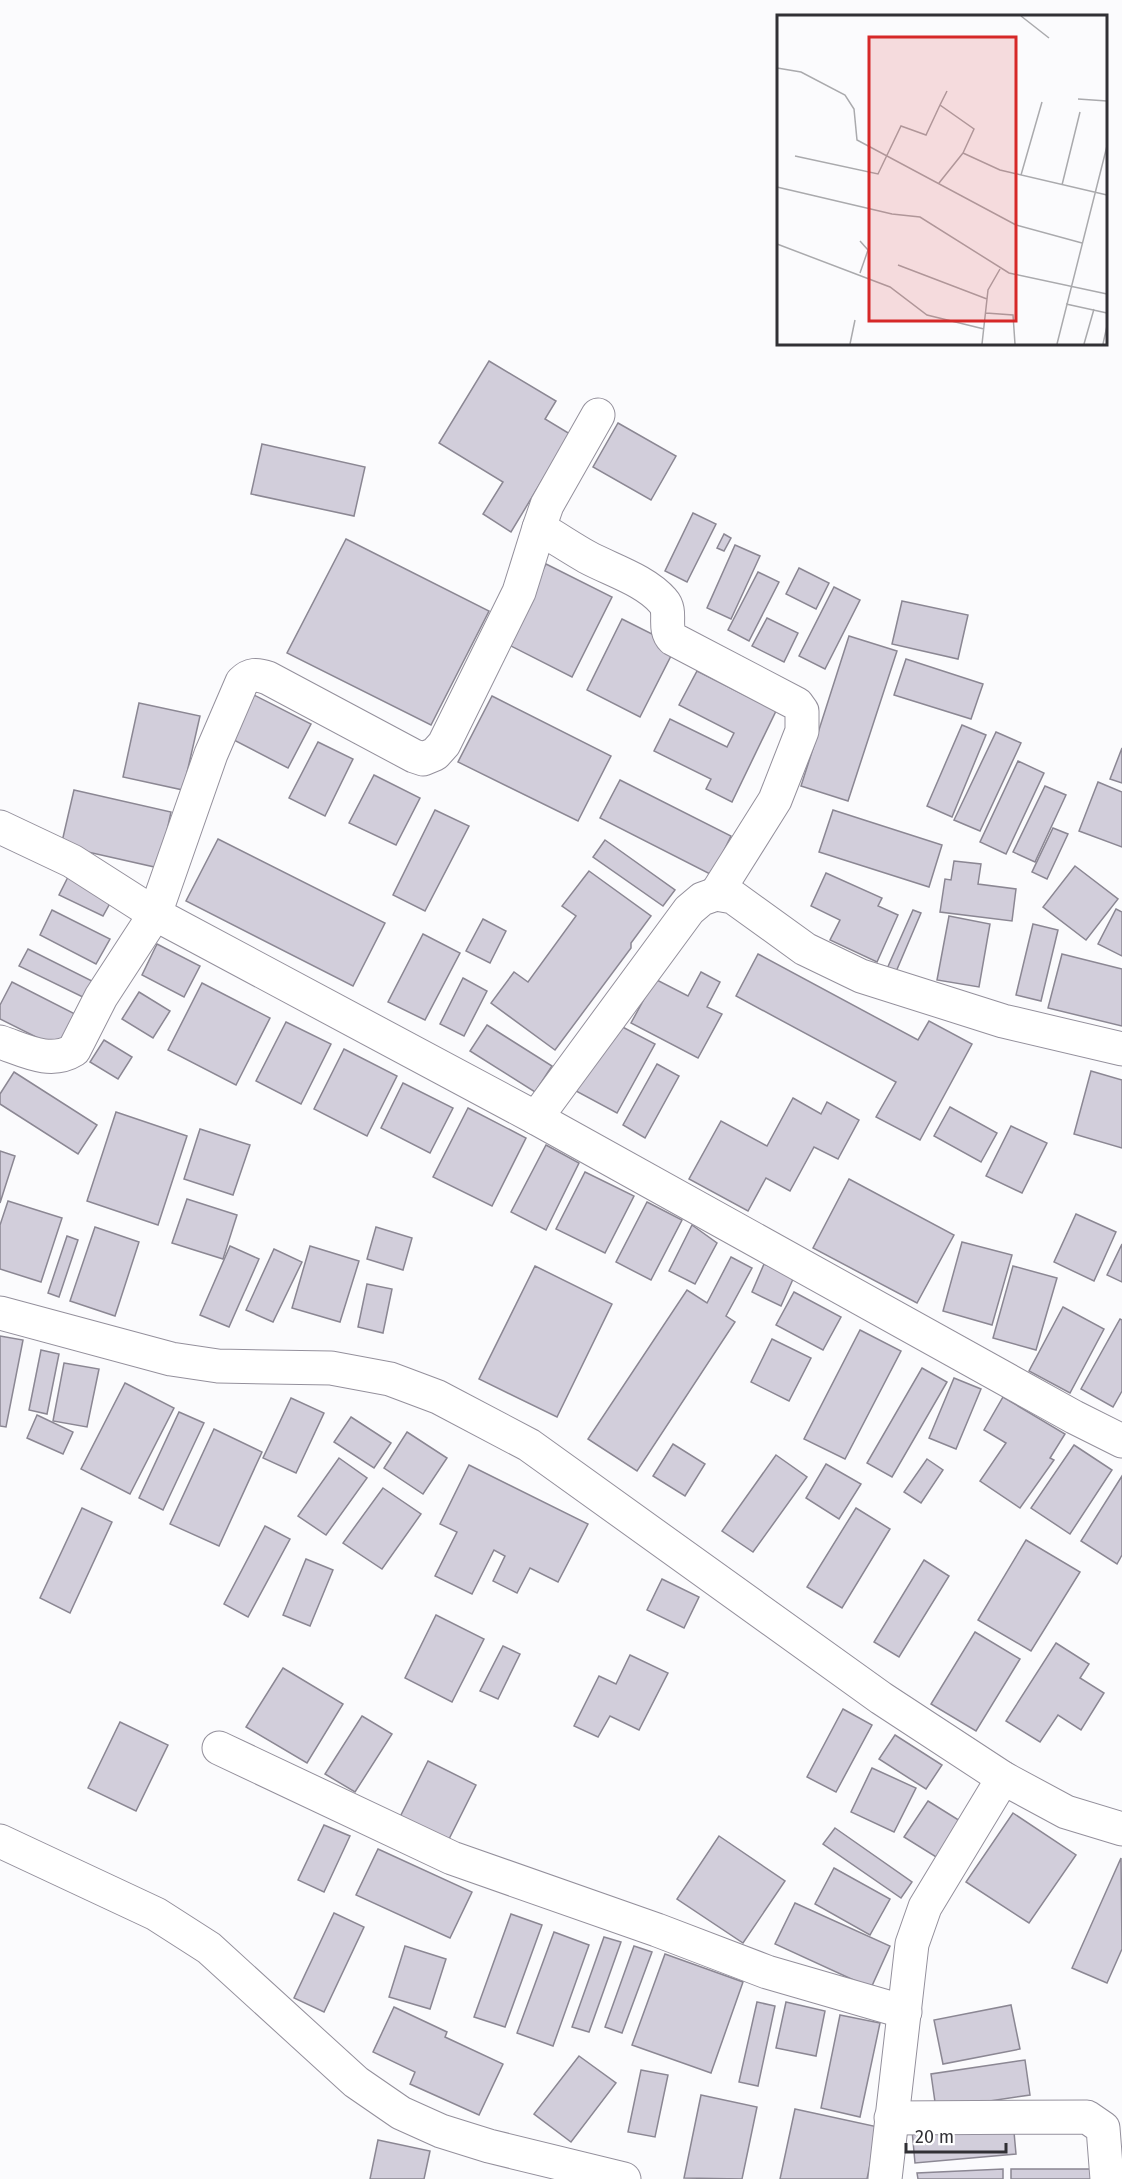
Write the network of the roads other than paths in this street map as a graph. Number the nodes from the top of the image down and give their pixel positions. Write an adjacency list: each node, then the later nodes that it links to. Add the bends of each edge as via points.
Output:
1 (598, 415): 2 (street, via 547,505)
2 (539, 528): 4 (street, via 661,598 668,608 667,629 673,639 797,704 802,711 802,731 775,800); 5 (street, via 519,592 444,744 435,754 423,759 414,756 261,675 252,675 242,682 211,754)
3 (0, 827): 5 (street, via 72,861)
4 (716, 894): 7 (street, via 733,897 805,949 861,976 1003,1021); 8 (street, via 689,910)
5 (155, 914): 6 (street, via 101,997 74,1050 56,1058); 8 (street)
6 (0, 1042)
7 (1122, 1049)
8 (536, 1118): 10 (street)
9 (0, 1313): 12 (street, via 171,1359 218,1366 331,1368 390,1379 438,1397 529,1445 881,1698)
10 (1122, 1441)
11 (219, 1748): 15 (street, via 452,1858 767,1972)
12 (1003, 1778): 13 (street, via 1066,1812); 15 (street, via 925,1907 912,1944)
13 (1122, 1829)
14 (0, 1841): 17 (street, via 156,1914 209,1948 356,2082 401,2113 489,2146)
15 (905, 2012): 16 (street)
16 (891, 2118): 18 (street); 19 (street, via 1087,2117 1103,2128)
17 (624, 2179)
18 (885, 2179)
19 (1107, 2179)

